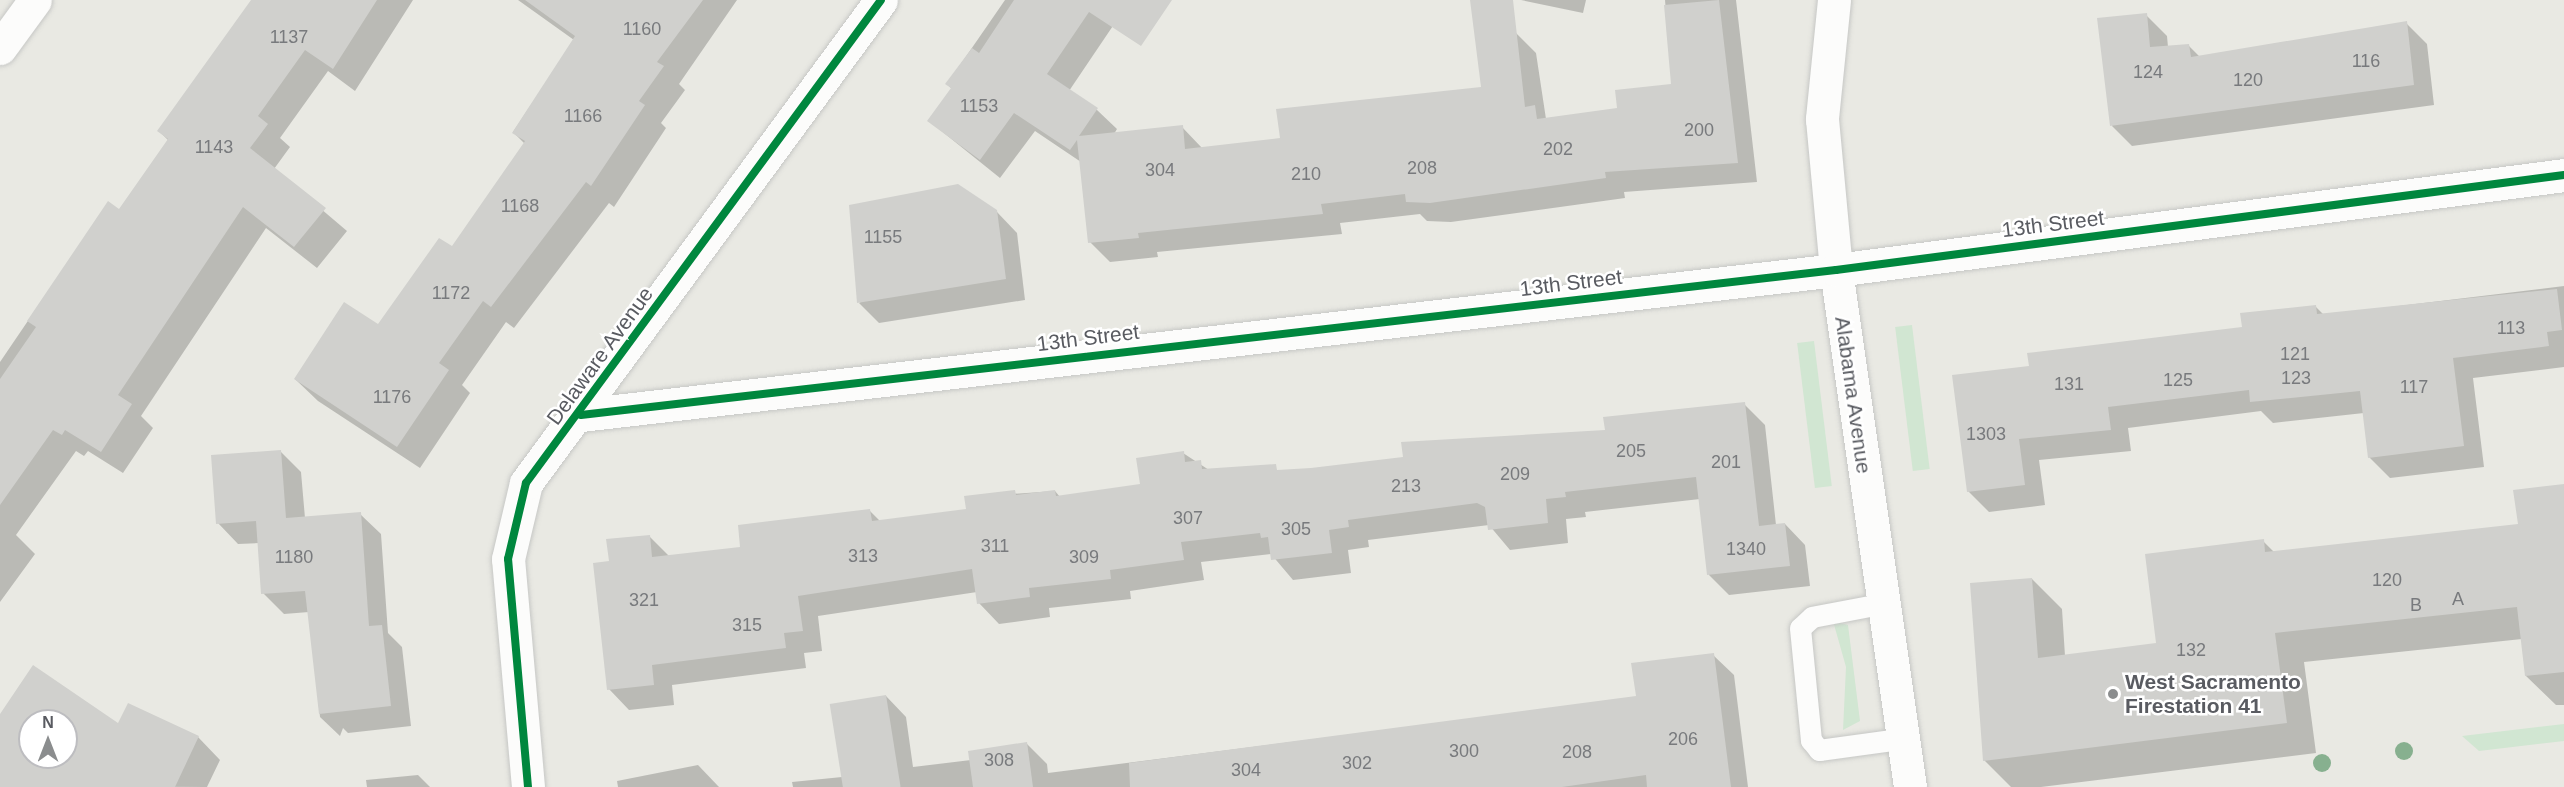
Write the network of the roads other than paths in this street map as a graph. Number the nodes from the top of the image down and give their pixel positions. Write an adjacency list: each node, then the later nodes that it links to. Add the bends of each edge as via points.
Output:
1 (35, 0): 4 (street)
2 (881, 0): 7 (street, Delaware Avenue)
3 (1834, 0): 6 (street, Alabama Avenue, via 1822,119)
4 (0, 48)
5 (2564, 175): 6 (street, 13th Street)
6 (1836, 270): 7 (street, 13th Street); 8 (street, Alabama Avenue)
7 (581, 415): 10 (street, Delaware Avenue, via 526,483 508,559)
8 (1880, 604): 9 (street, Alabama Avenue); 9 (lane, via 1812,617 1800,628 1811,740 1819,750)
9 (1899, 739): 11 (street, Alabama Avenue)
10 (528, 787)
11 (1910, 787)

